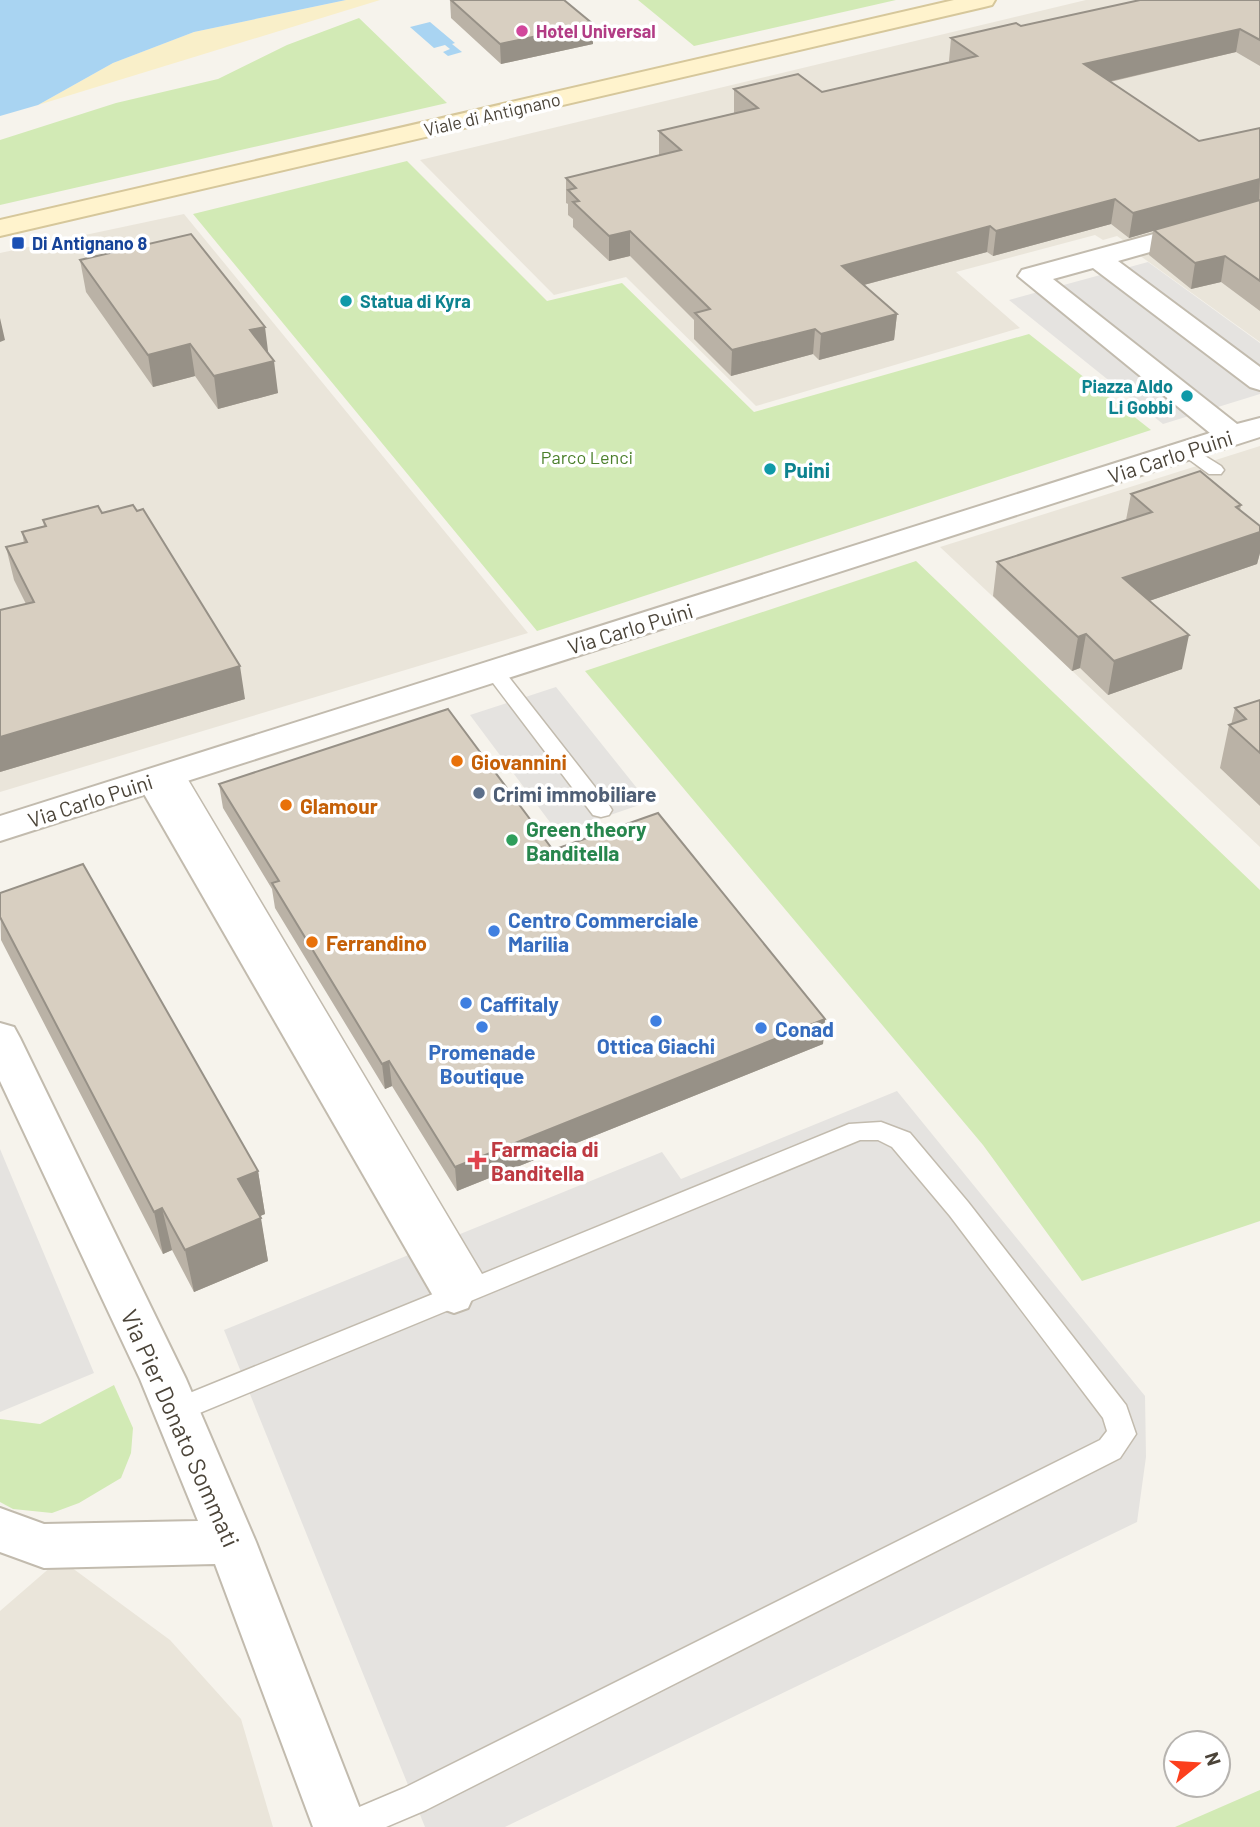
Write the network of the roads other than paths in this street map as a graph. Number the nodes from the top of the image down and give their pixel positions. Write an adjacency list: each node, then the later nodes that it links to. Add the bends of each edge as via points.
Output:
1 (984, 0): 3 (main road, Viale di Antignano)
2 (1260, 213): 4 (street)
3 (0, 228)
4 (1097, 258): 5 (street); 6 (street, via 1032,276)
5 (1260, 381)
6 (1246, 432): 7 (street, Via Carlo Puini, via 1202,460)
7 (494, 671): 8 (street, Via Carlo Puini); 9 (lane)
8 (162, 777): 10 (street, Via Carlo Puini); 12 (street)
9 (601, 810)
10 (0, 829)
11 (0, 1038): 13 (street, Via Pier Donato Sommati)
12 (466, 1293): 13 (lane); 17 (lane, via 858,1131 881,1131 901,1140 959,1209 1116,1413 1122,1434 1110,1449 415,1799)
13 (175, 1411): 15 (street, Via Pier Donato Sommati)
14 (0, 1530): 15 (street, via 44,1546)
15 (231, 1542): 16 (street, Via Pier Donato Sommati)
16 (340, 1827)
17 (349, 1827)

